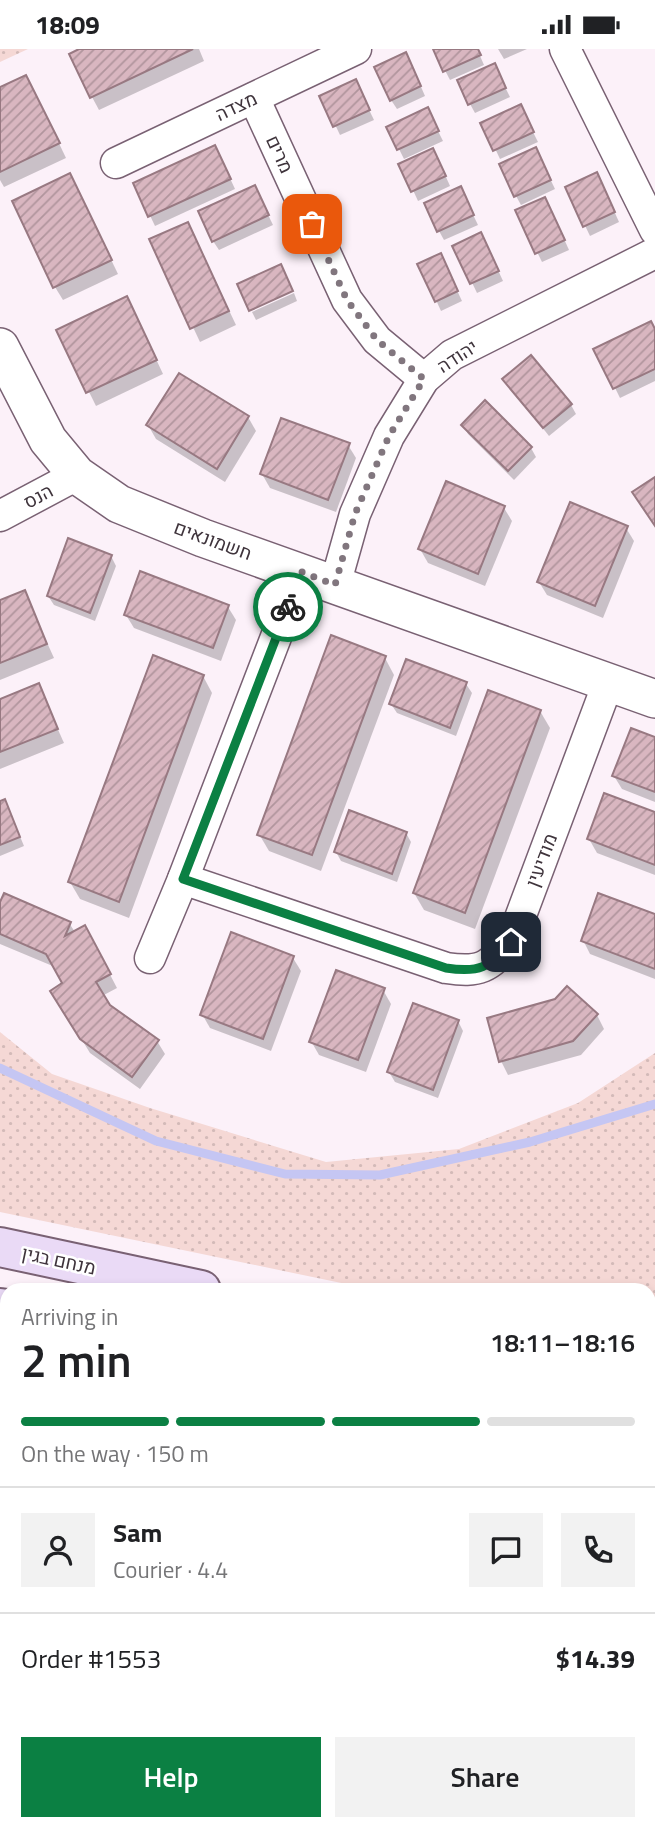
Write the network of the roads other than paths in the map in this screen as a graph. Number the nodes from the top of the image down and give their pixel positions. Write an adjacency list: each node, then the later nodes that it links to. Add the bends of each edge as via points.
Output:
1 (356, 49): 3 (street, מצדה)
2 (565, 49): 5 (street)
3 (254, 97): 4 (street, מצדה); 8 (street, מרים, via 347,300 377,340)
4 (116, 163)
5 (655, 230)
6 (655, 253): 8 (street, יהודה, via 452,355)
7 (0, 347): 9 (street, חשמונאים, via 48,440)
8 (424, 379): 11 (street, יהודה, via 389,436 360,503)
9 (77, 475): 10 (street, הנס); 11 (street, חשמונאים, via 119,504)
10 (0, 516)
11 (318, 579): 12 (street, חשמונאים); 14 (street)
12 (608, 683): 13 (street, חשמונאים); 14 (street, מודיעין, via 511,942 494,961 471,972 446,968)
13 (655, 699)
14 (183, 879): 15 (street)
15 (150, 958)
16 (0, 1247): 17 (main road, מנחם בגין)
17 (168, 1283)

